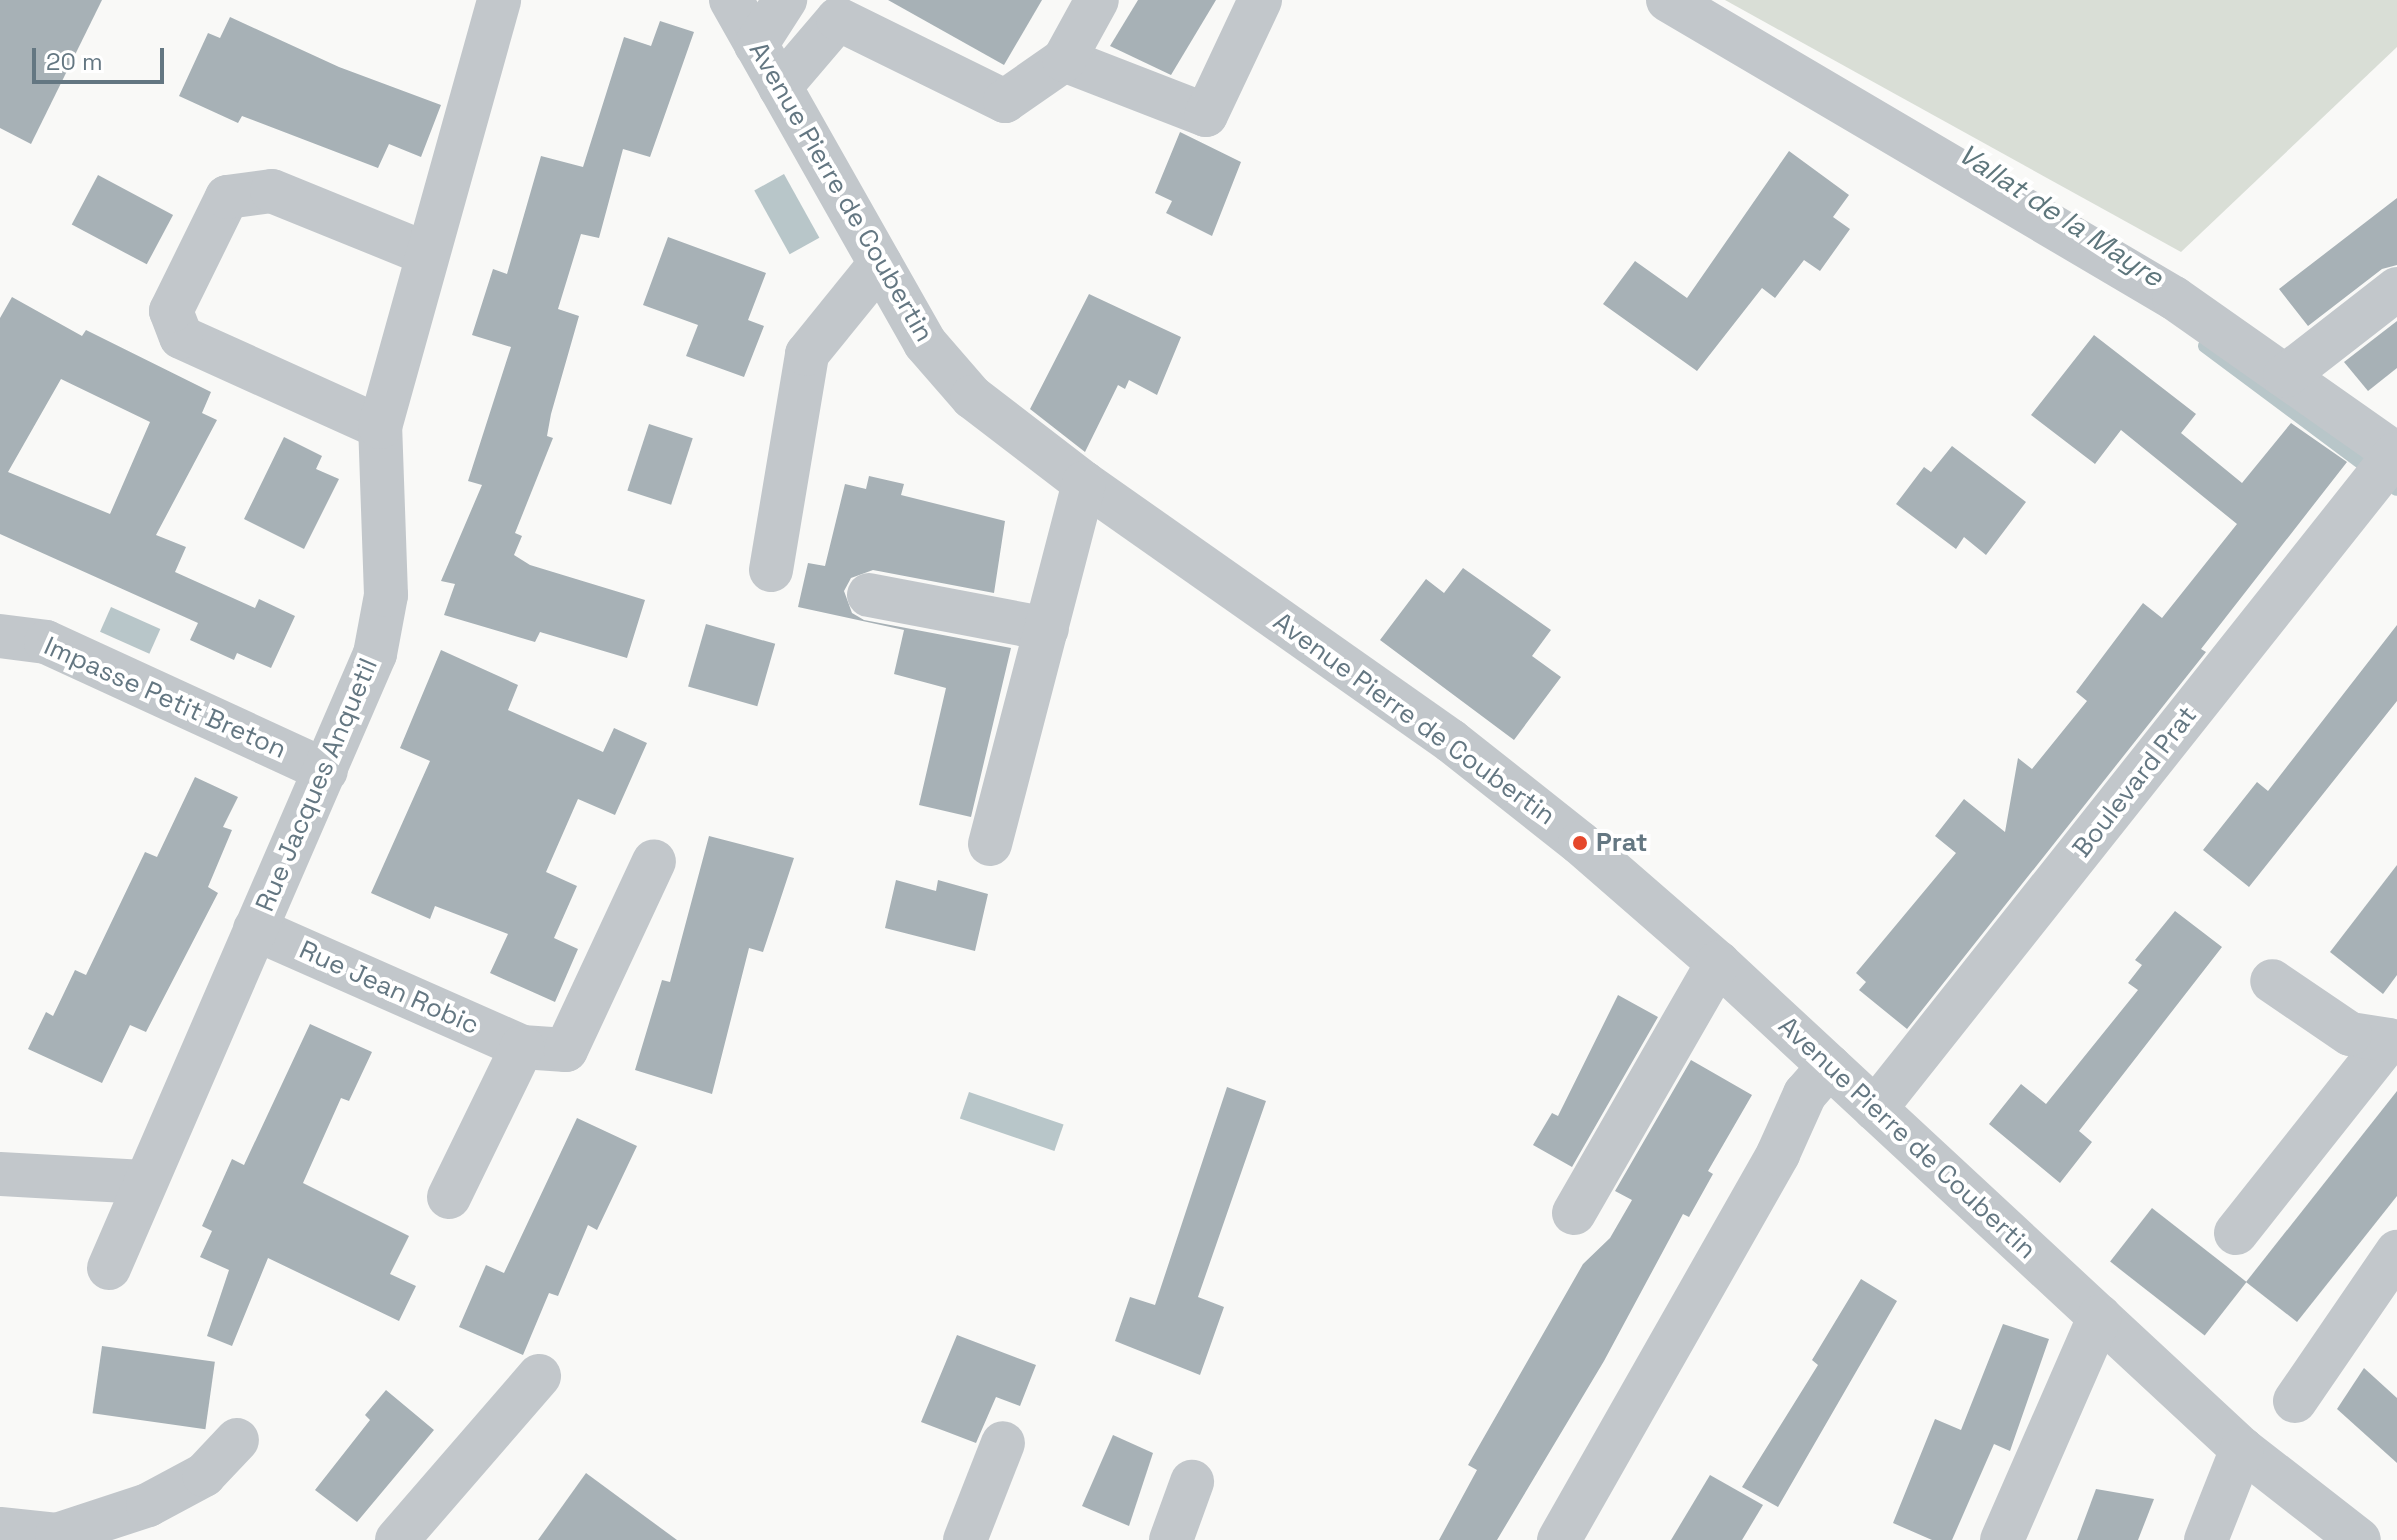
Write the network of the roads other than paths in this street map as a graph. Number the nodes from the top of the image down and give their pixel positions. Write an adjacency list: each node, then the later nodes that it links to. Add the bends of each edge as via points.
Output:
1 (499, 0): 10 (street, Rue Jacques Anquetil)
2 (731, 0): 7 (street, Avenue Pierre de Coubertin)
3 (785, 0): 7 (street)
4 (1097, 0): 8 (street)
5 (1260, 0): 8 (street, via 1206,115)
6 (1668, 0): 13 (street, via 2174,298)
7 (756, 45): 9 (street, Avenue Pierre de Coubertin)
8 (1064, 60): 9 (street, via 1005,101 838,19)
9 (780, 87): 11 (street, Avenue Pierre de Coubertin)
10 (427, 254): 14 (street, Rue Jacques Anquetil); 14 (street, via 272,191 227,197 171,311 181,337)
11 (880, 264): 16 (street, Avenue Pierre de Coubertin, via 925,343 972,397); 17 (street, via 807,354)
12 (2397, 289): 13 (street)
13 (2285, 376): 15 (street)
14 (380, 427): 21 (street, Rue Jacques Anquetil, via 386,595 375,654)
15 (2396, 455): 30 (street, Boulevard Prat)
16 (1084, 483): 19 (street); 25 (street, Avenue Pierre de Coubertin, via 1451,741 1580,843)
17 (771, 570)
18 (869, 595): 19 (street)
19 (1047, 629): 22 (street)
20 (0, 636): 21 (street, Impasse Petit Breton, via 46,642)
21 (326, 771): 24 (street, Rue Jacques Anquetil)
22 (990, 844)
23 (654, 861): 28 (street, Rue Jean Robic, via 566,1050)
24 (255, 929): 28 (street, Rue Jean Robic); 32 (street, Rue Jacques Anquetil)
25 (1718, 963): 29 (street, Avenue Pierre de Coubertin); 34 (street)
26 (2272, 981): 27 (street, via 2350,1034)
27 (2394, 1039): 35 (street)
28 (522, 1047): 33 (street)
29 (1829, 1066): 30 (street, Avenue Pierre de Coubertin); 49 (street, via 1805,1094 1778,1154)
30 (1875, 1109): 38 (street, Avenue Pierre de Coubertin)
31 (0, 1174): 32 (street)
32 (144, 1182): 37 (street, Rue Jacques Anquetil)
33 (449, 1197)
34 (1574, 1213)
35 (2236, 1233)
36 (2397, 1252): 40 (street)
37 (109, 1268)
38 (2100, 1316): 43 (street, Avenue Pierre de Coubertin); 50 (street)
39 (539, 1376): 46 (street)
40 (2295, 1401)
41 (237, 1440): 45 (street, via 204,1475 148,1505 57,1535)
42 (1003, 1443): 47 (street)
43 (2242, 1449): 51 (street); 52 (street, Avenue Pierre de Coubertin)
44 (1192, 1482): 48 (street)
45 (0, 1529)
46 (397, 1540)
47 (965, 1540)
48 (1171, 1540)
49 (1559, 1540)
50 (2002, 1540)
51 (2206, 1540)
52 (2359, 1540)

